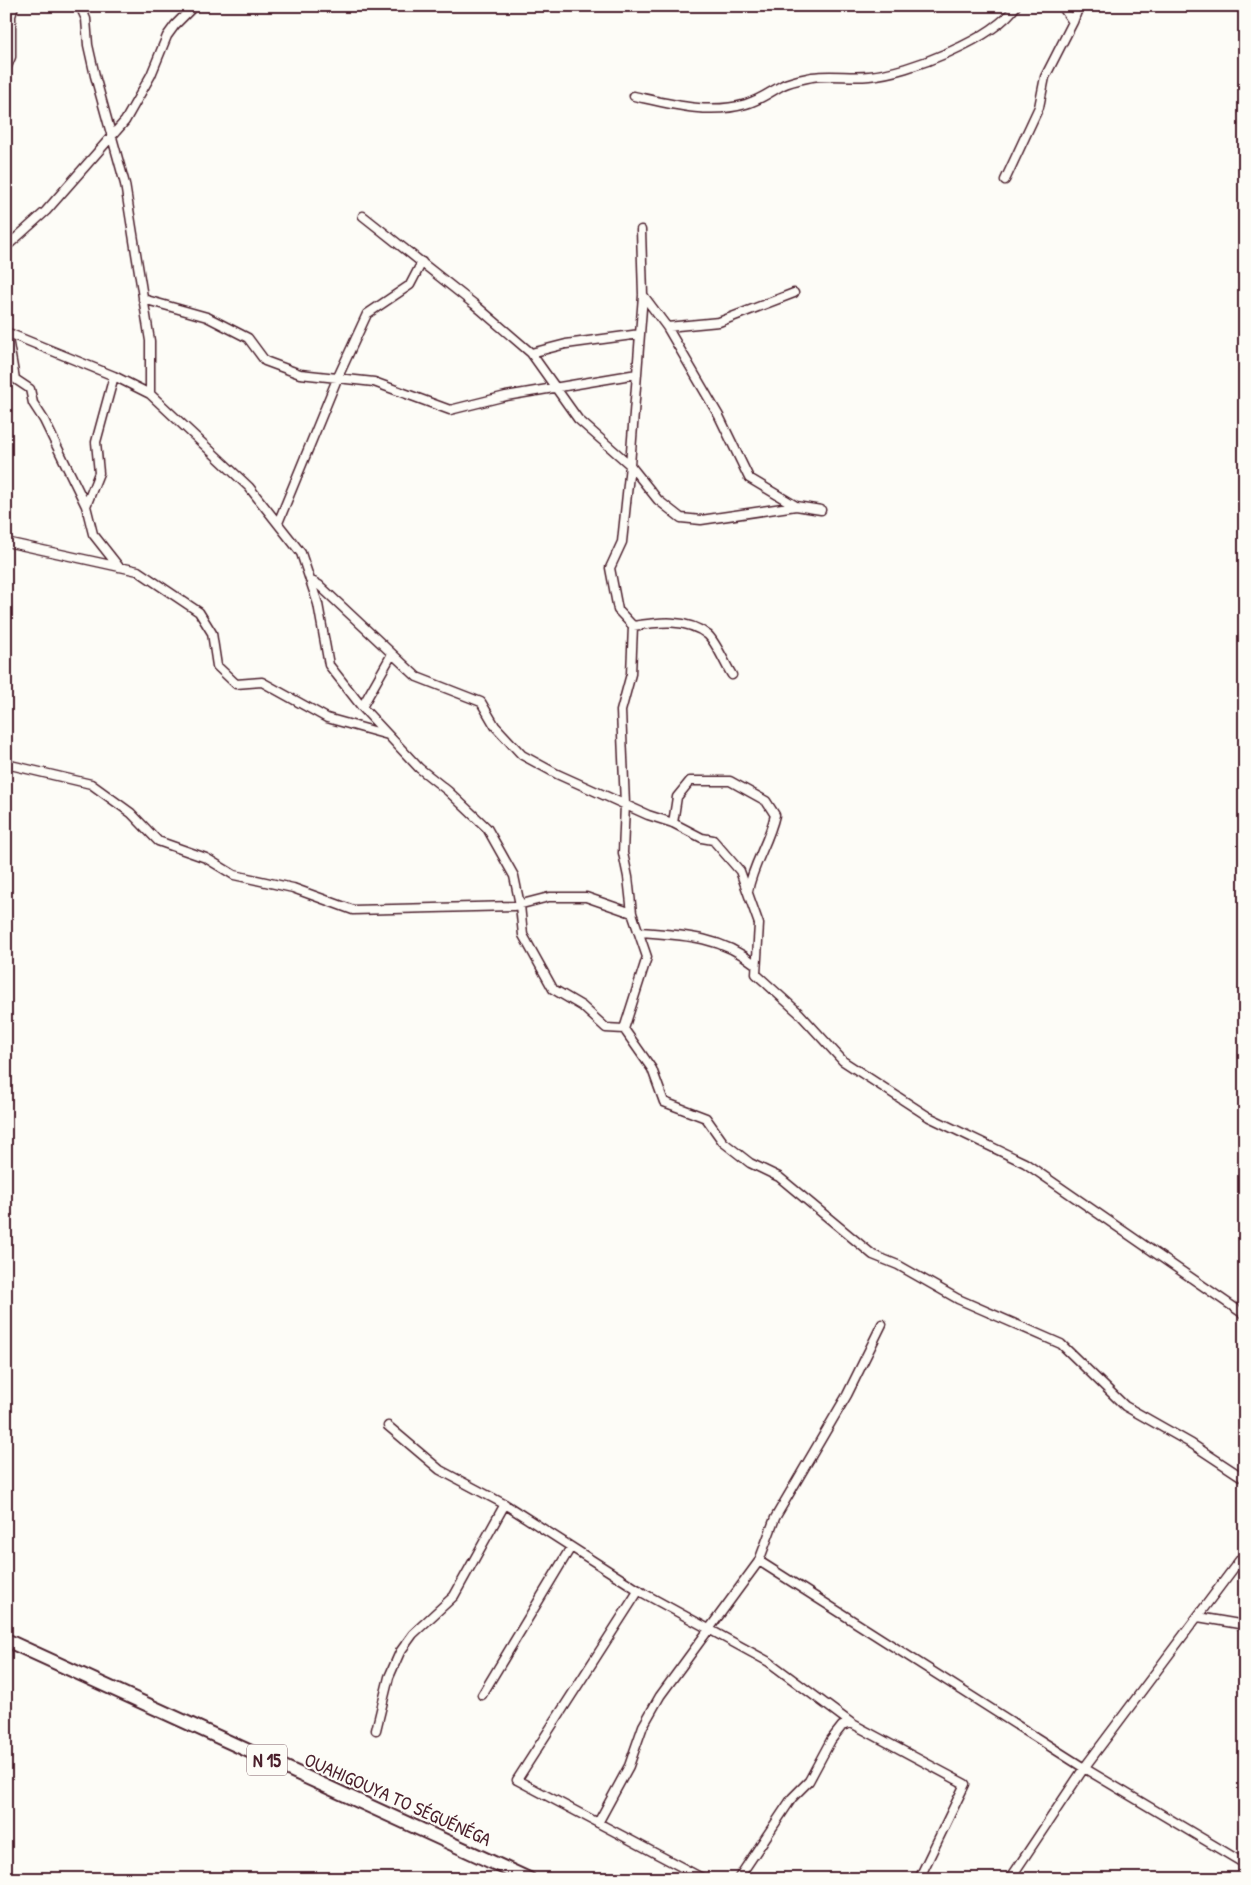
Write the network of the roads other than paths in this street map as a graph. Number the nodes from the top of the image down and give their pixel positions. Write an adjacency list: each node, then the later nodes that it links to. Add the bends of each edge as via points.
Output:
1 (14, 6): 10 (street, via 11,57)
2 (80, 6): 8 (street)
3 (86, 6): 8 (street)
4 (194, 6): 12 (street, via 171,31 134,107)
5 (1016, 6): 11 (street, via 1009,18 979,36 945,54 894,73 867,77 812,77 784,84 765,97 745,104 720,108 680,107)
6 (1062, 6): 9 (street)
7 (1079, 6): 9 (street)
8 (86, 20): 12 (street, via 95,76)
9 (1073, 22): 13 (street, via 1045,77 1039,107)
10 (6, 69)
11 (634, 96)
12 (113, 136): 16 (street, via 46,211); 20 (street, via 125,184)
13 (1005, 180)
14 (363, 216): 17 (street)
15 (641, 230): 19 (street)
16 (6, 247)
17 (422, 262): 24 (street); 27 (street, via 410,286 367,314)
18 (794, 293): 21 (street, via 719,322)
19 (643, 295): 21 (street); 23 (street)
20 (142, 299): 27 (street, via 207,317 248,338 265,361 300,374); 29 (street, via 150,341)
21 (667, 327): 32 (street, via 720,416 749,478)
22 (6, 332): 26 (street); 31 (street, via 15,379 30,389 32,403 44,420)
23 (640, 334): 24 (street, via 566,344); 25 (street)
24 (531, 353): 28 (street)
25 (637, 374): 28 (street); 30 (street)
26 (114, 376): 29 (street); 31 (street, via 96,442 99,473)
27 (337, 378): 28 (street, via 374,382 450,410); 34 (street)
28 (556, 388): 30 (street, via 578,419)
29 (150, 394): 34 (street, via 250,487)
30 (630, 466): 32 (street, via 658,500 680,518 700,520); 38 (street, via 622,542 610,568 618,610)
31 (86, 506): 36 (street, via 93,534)
32 (796, 506): 33 (street)
33 (821, 510)
34 (278, 524): 37 (street, via 301,553)
35 (6, 542): 36 (street)
36 (119, 568): 42 (street, via 138,572 199,612 212,633 217,666 236,684 262,682 327,718)
37 (310, 580): 39 (street); 41 (street, via 318,604 329,665)
38 (633, 626): 40 (street, via 665,621 688,626 709,636); 44 (street, via 631,674 621,711)
39 (392, 654): 41 (street); 44 (street, via 417,677 481,702 495,726 522,755)
40 (732, 676)
41 (362, 707): 42 (street)
42 (388, 735): 47 (street, via 419,768 486,828 514,876)
43 (6, 764): 47 (street, via 91,784 131,813 158,841 206,858 234,875 293,888 353,910)
44 (625, 804): 45 (street); 48 (street, via 623,853)
45 (673, 822): 46 (street, via 702,838 713,840 740,871); 46 (street, via 677,797 690,781 730,780 766,801 775,815 770,834 751,871)
46 (747, 893): 50 (street, via 759,924)
47 (520, 905): 48 (street, via 549,897 586,897); 51 (street, via 523,935 553,990 582,1006 606,1028)
48 (632, 913): 49 (street)
49 (639, 932): 50 (street, via 695,937 738,950); 51 (street, via 647,957)
50 (755, 964): 52 (street, via 756,974 799,1013 843,1061 929,1117 1024,1163)
51 (624, 1029): 55 (street, via 652,1069 664,1102 706,1118 723,1142 750,1163 779,1177 873,1255 898,1265 958,1299 1061,1344 1125,1406)
52 (1245, 1315)
53 (882, 1324): 59 (street, via 847,1395 775,1518)
54 (388, 1426): 56 (street, via 440,1470)
55 (1245, 1479)
56 (505, 1504): 57 (street); 67 (street, via 454,1596 413,1634 400,1652 389,1678)
57 (571, 1547): 60 (street); 65 (street)
58 (1245, 1553): 61 (street)
59 (759, 1561): 63 (street); 68 (street)
60 (639, 1590): 63 (street); 69 (street, via 517,1780)
61 (1198, 1617): 62 (street); 68 (street)
62 (1245, 1625)
63 (708, 1629): 66 (street, via 769,1662); 69 (street, via 660,1696)
64 (6, 1640): 71 (main road, OUAHIGOUYA TO SÉGUÉNÉGA / N 15)
65 (482, 1695)
66 (851, 1722): 73 (street, via 836,1733 809,1781 792,1798); 74 (street, via 965,1784)
67 (376, 1730)
68 (1084, 1768): 70 (street); 75 (street)
69 (598, 1823): 72 (street)
70 (1245, 1864)
71 (529, 1879)
72 (704, 1879)
73 (738, 1879)
74 (920, 1879)
75 (1010, 1879)

